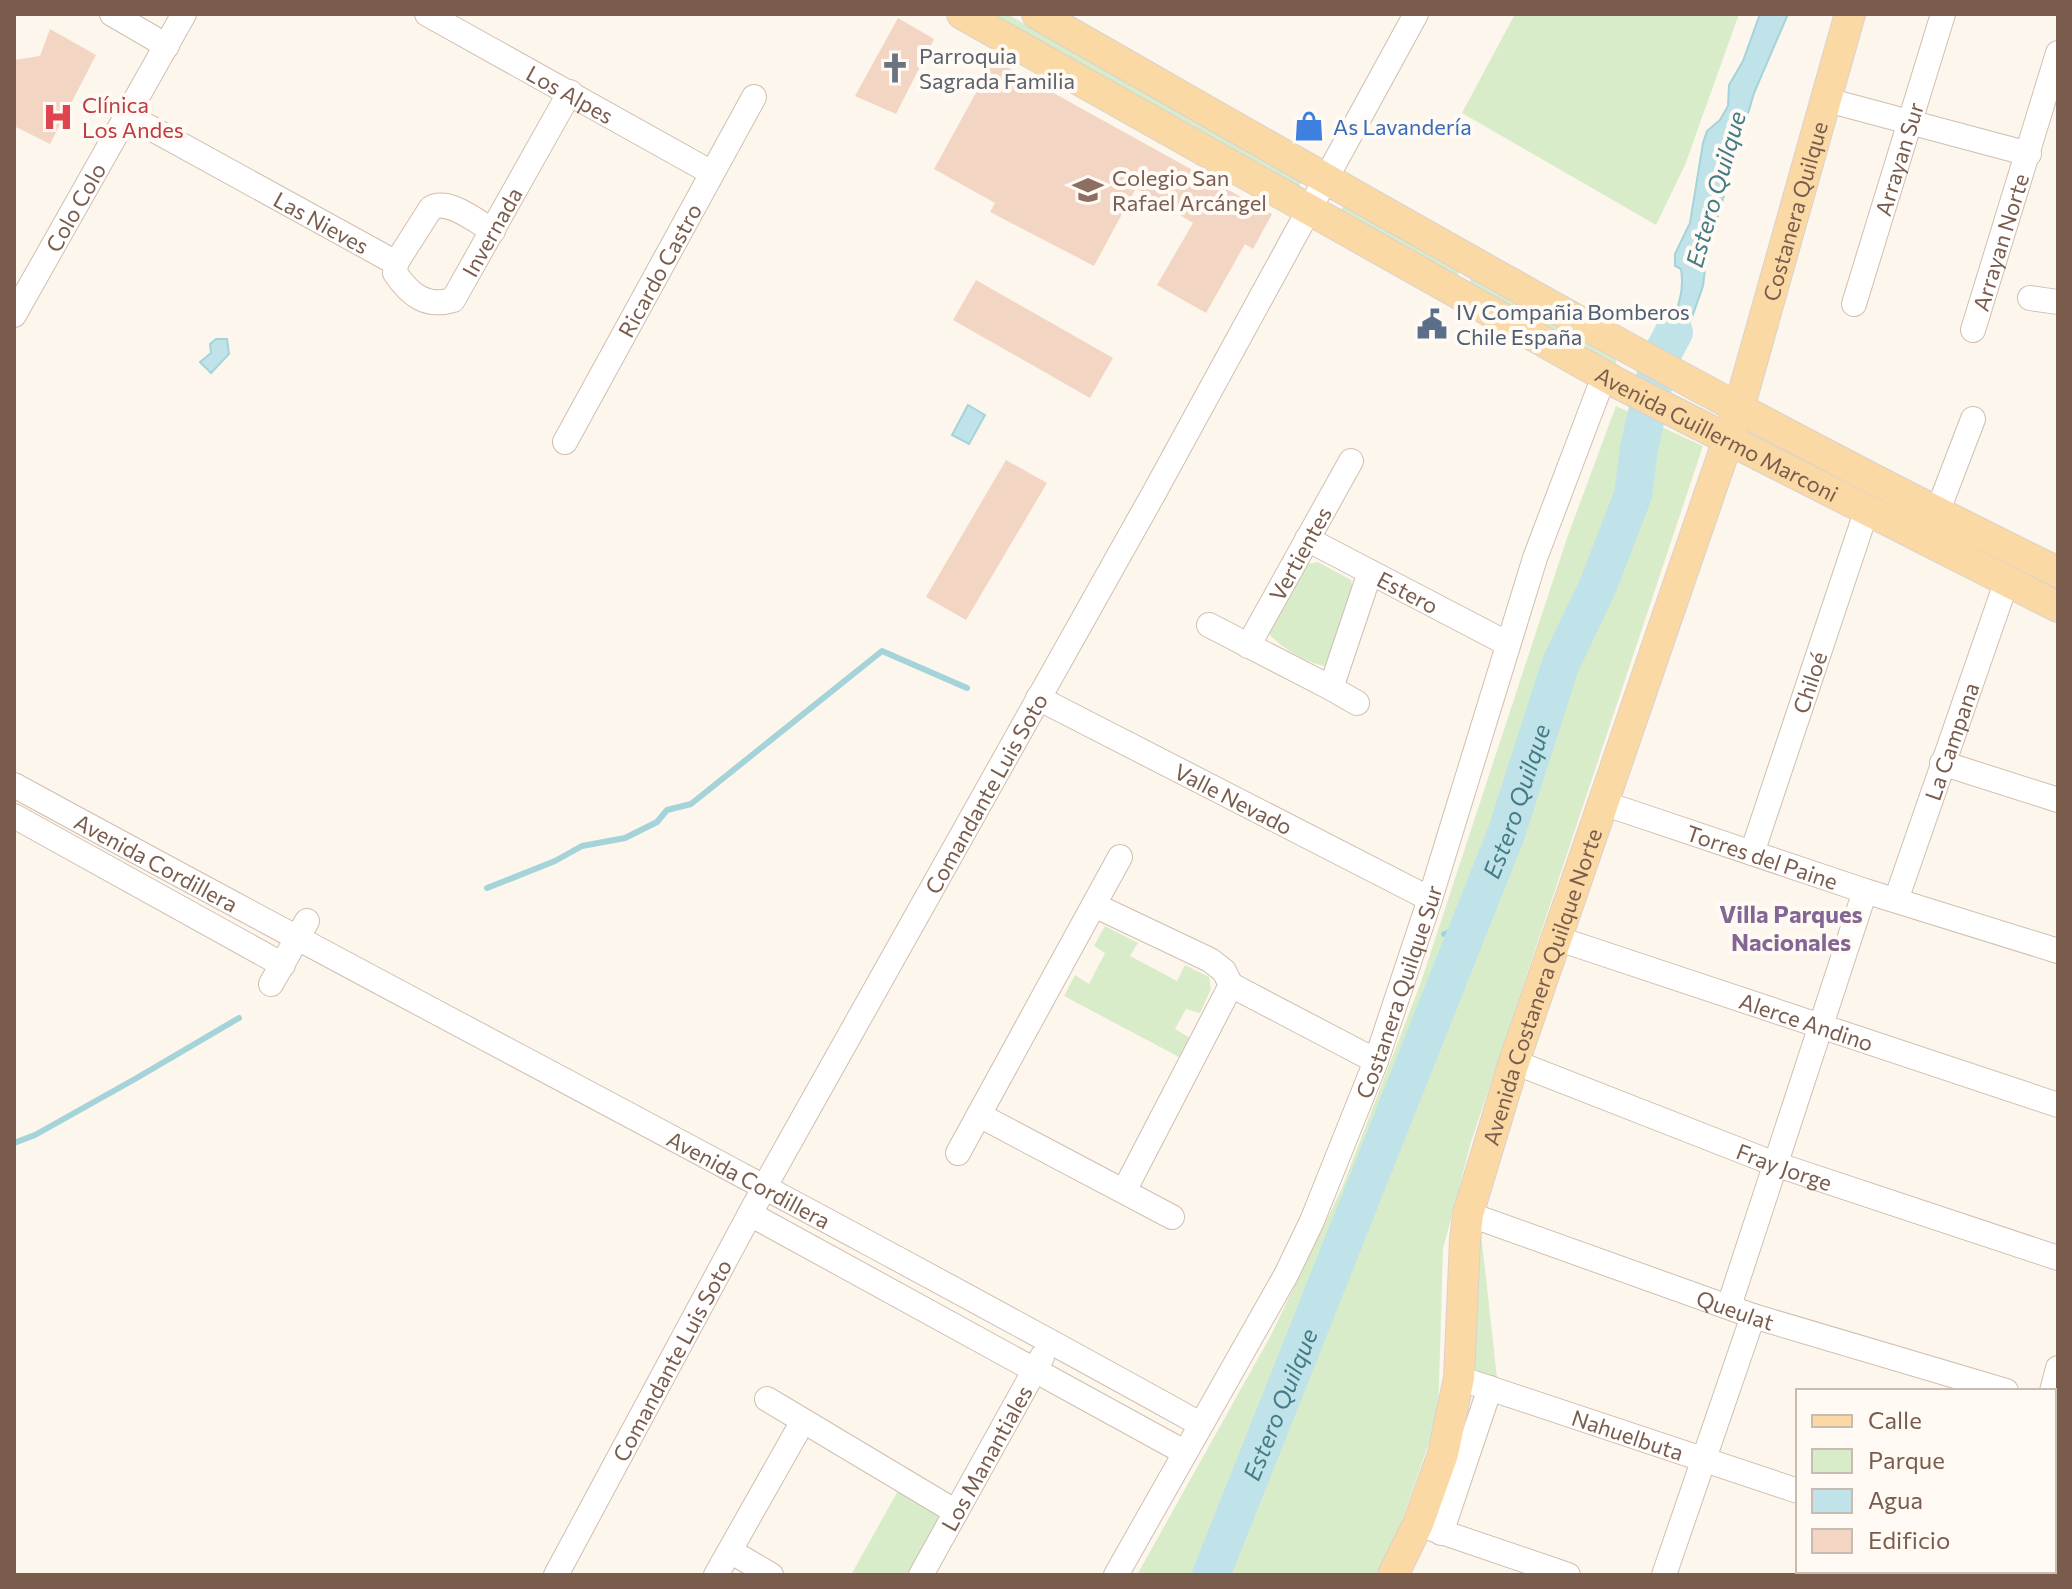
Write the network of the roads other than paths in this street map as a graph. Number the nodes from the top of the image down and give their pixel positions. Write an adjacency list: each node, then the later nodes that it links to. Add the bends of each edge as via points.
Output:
1 (112, 14): 9 (street)
2 (184, 14): 9 (street, Colo Colo)
3 (427, 14): 11 (street, Los Alpes)
4 (962, 14): 19 (main road, Avenida Guillermo Marconi)
5 (1037, 14): 18 (main road, Avenida Guillermo Marconi)
6 (1416, 14): 18 (street, Comandante Luis Soto)
7 (1850, 14): 13 (main road, Costanera Quilque)
8 (1943, 14): 15 (street, Arrayan Sur)
9 (167, 46): 14 (street, Colo Colo)
10 (2058, 53): 16 (street, Arrayan Norte)
11 (570, 92): 17 (street, Los Alpes); 20 (street, Invernada)
12 (754, 97): 17 (street, Ricardo Castro)
13 (1827, 100): 15 (street, Arrayan Norte); 30 (main road, Costanera Quilque)
14 (127, 115): 22 (street, Las Nieves); 27 (street, Colo Colo)
15 (1910, 124): 16 (street, Arrayan Norte); 26 (street, Arrayan Sur)
16 (2029, 154): 28 (street, Arrayan Norte)
17 (712, 173): 33 (street, Ricardo Castro)
18 (1325, 178): 19 (street, Comandante Luis Soto); 21 (main road, Avenida Guillermo Marconi)
19 (1308, 209): 23 (main road, Avenida Guillermo Marconi); 46 (street, Comandante Luis Soto)
20 (493, 231): 22 (street, via 438,204); 22 (street, Invernada, via 453,300 440,304 406,289 395,273)
21 (1472, 261): 23 (main road); 30 (main road, Avenida Guillermo Marconi)
22 (396, 263)
23 (1456, 292): 29 (main road, Avenida Guillermo Marconi)
24 (2030, 298): 25 (street)
25 (2058, 302)
26 (1854, 304)
27 (14, 315)
28 (1973, 330)
29 (1611, 380): 32 (main road, Avenida Guillermo Marconi); 43 (street, Costanera Quilque Sur, via 1535,558)
30 (1739, 408): 32 (main road, Avenida Costanera Quilque Norte); 36 (main road, Avenida Guillermo Marconi)
31 (1973, 419): 36 (street)
32 (1728, 440): 35 (main road, Avenida Guillermo Marconi); 51 (main road, Avenida Costanera Quilque Norte)
33 (565, 442)
34 (1351, 461): 37 (street, Vertientes)
35 (1866, 512): 40 (main road, Avenida Guillermo Marconi); 53 (street, Chiloé)
36 (1937, 513): 39 (main road, Avenida Guillermo Marconi)
37 (1307, 539): 38 (street, Estero); 44 (street, Vertientes)
38 (1370, 572): 43 (street, Estero); 45 (street)
39 (2058, 572)
40 (2006, 583): 41 (main road, Avenida Guillermo Marconi); 48 (street, La Campana)
41 (2058, 607)
42 (1209, 625): 44 (street)
43 (1508, 644): 56 (street, Costanera Quilque Sur)
44 (1248, 646): 45 (street)
45 (1331, 688): 47 (street)
46 (1038, 698): 56 (street, Valle Nevado); 70 (street, Comandante Luis Soto)
47 (1357, 703)
48 (1942, 763): 50 (street); 57 (street, La Campana)
49 (14, 785): 59 (street, Avenida Cordillera)
50 (2058, 800)
51 (1603, 803): 53 (street, Torres del Paine); 60 (main road, Avenida Costanera Quilque Norte)
52 (14, 816): 59 (street, Avenida Cordillera, via 277,974)
53 (1752, 853): 55 (street, Torres del Paine)
54 (1120, 857): 58 (street)
55 (1865, 891): 57 (street, Torres del Paine); 63 (street)
56 (1430, 899): 64 (street, Costanera Quilque Sur)
57 (1896, 900): 61 (street, Torres del Paine)
58 (1094, 905): 62 (street, via 1210,960); 67 (street)
59 (302, 930): 70 (street, Avenida Cordillera)
60 (1556, 938): 63 (street, Alerce Andino); 65 (main road, Avenida Costanera Quilque Norte)
61 (2058, 951)
62 (1231, 985): 64 (street); 71 (street)
63 (1821, 1026): 66 (street, Alerce Andino); 69 (street)
64 (1376, 1061): 87 (street, Costanera Quilque Sur, via 1286,1275)
65 (1514, 1062): 69 (street, Fray Jorge); 73 (main road, Avenida Costanera Quilque Norte)
66 (2058, 1105)
67 (979, 1115): 68 (street); 71 (street)
68 (958, 1153)
69 (1775, 1164): 75 (street, Fray Jorge); 76 (street)
70 (765, 1186): 72 (street, Comandante Luis Soto); 78 (street, Avenida Cordillera)
71 (1124, 1191): 74 (street)
72 (750, 1214): 80 (street, Avenida Cordillera); 94 (street, Comandante Luis Soto)
73 (1468, 1214): 76 (street, Queulat); 81 (main road, Avenida Costanera Quilque Norte)
74 (1172, 1217)
75 (2058, 1258)
76 (1729, 1306): 77 (street, Queulat)
77 (1753, 1316): 83 (street, Queulat); 89 (street)
78 (1050, 1341): 80 (street, Los Manantiales); 87 (street, Avenida Cordillera)
79 (2058, 1368): 84 (street)
80 (1035, 1370): 88 (street, Avenida Cordillera); 91 (street, Los Manantiales)
81 (1459, 1378): 82 (street, Nahuelbuta); 92 (main road, Avenida Costanera Quilque Norte)
82 (1490, 1388): 89 (street, Nahuelbuta); 92 (street, Avenida Costanera Quilque Norte)
83 (1999, 1389)
84 (2053, 1389)
85 (767, 1399): 86 (street)
86 (803, 1421): 91 (street); 93 (street)
87 (1200, 1424): 88 (street, Costanera Quilque Sur)
88 (1184, 1452): 98 (street, Costanera Quilque Sur)
89 (1704, 1459): 90 (street, Nahuelbuta); 101 (street)
90 (1796, 1490)
91 (956, 1512): 97 (street, Los Manantiales)
92 (1429, 1529): 99 (main road, Avenida Costanera Quilque Norte); 100 (street)
93 (730, 1551): 95 (street); 96 (street)
94 (556, 1575)
95 (716, 1575)
96 (771, 1575)
97 (921, 1575)
98 (1116, 1575)
99 (1393, 1575)
100 (1568, 1575)
101 (1664, 1575)

